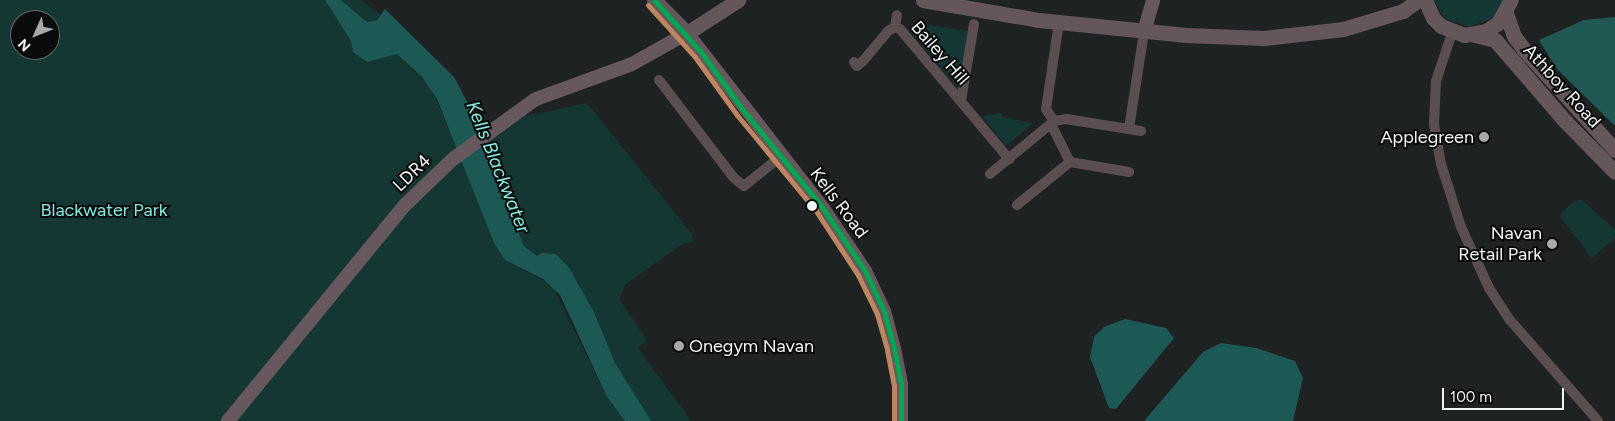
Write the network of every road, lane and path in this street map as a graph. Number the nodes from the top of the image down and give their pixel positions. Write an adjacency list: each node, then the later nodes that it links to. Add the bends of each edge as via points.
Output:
1 (654, 0): 16 (main road)
2 (738, 0): 16 (main road)
3 (923, 0): 11 (main road)
4 (1153, 0): 14 (street)
5 (1418, 0): 8 (main road)
6 (1425, 0): 10 (main road)
7 (1510, 3): 17 (main road, via 1498,24); 24 (main road, Athboy Road, via 1514,36)
8 (1403, 11): 10 (main road); 14 (main road, via 1343,29 1264,38)
9 (897, 15): 13 (street, Bailey Hill)
10 (1433, 18): 15 (main road)
11 (1059, 22): 14 (main road); 21 (street, via 1046,109)
12 (974, 24): 20 (street, Bailey Hill)
13 (895, 27): 18 (street, Bailey Hill, via 881,37 863,61 857,66); 20 (street, Bailey Hill)
14 (1144, 32): 22 (street)
15 (1452, 33): 17 (main road, Athboy Road); 34 (street, via 1436,81 1434,124 1439,155 1462,227 1498,303 1550,370)
16 (687, 34): 25 (street, Kells Road); 32 (street, LDR4, via 632,64 536,99 453,159 405,205)
17 (1474, 35): 29 (main road, Athboy Road, via 1495,40 1565,121)
18 (854, 62)
19 (659, 80): 25 (street, via 734,178 744,186)
20 (961, 101): 26 (street, Bailey Hill)
21 (1053, 122): 22 (street, via 1066,119); 26 (street); 27 (street)
22 (1129, 128): 23 (street)
23 (1141, 131)
24 (1615, 150)
25 (780, 157): 33 (street, Kells Road, via 822,207 874,288 890,330 898,367)
26 (1009, 158): 30 (street)
27 (1070, 162): 28 (street); 31 (street)
28 (1129, 172)
29 (1615, 172)
30 (990, 174)
31 (1017, 205)
32 (228, 421)
33 (901, 421)
34 (1598, 421)

